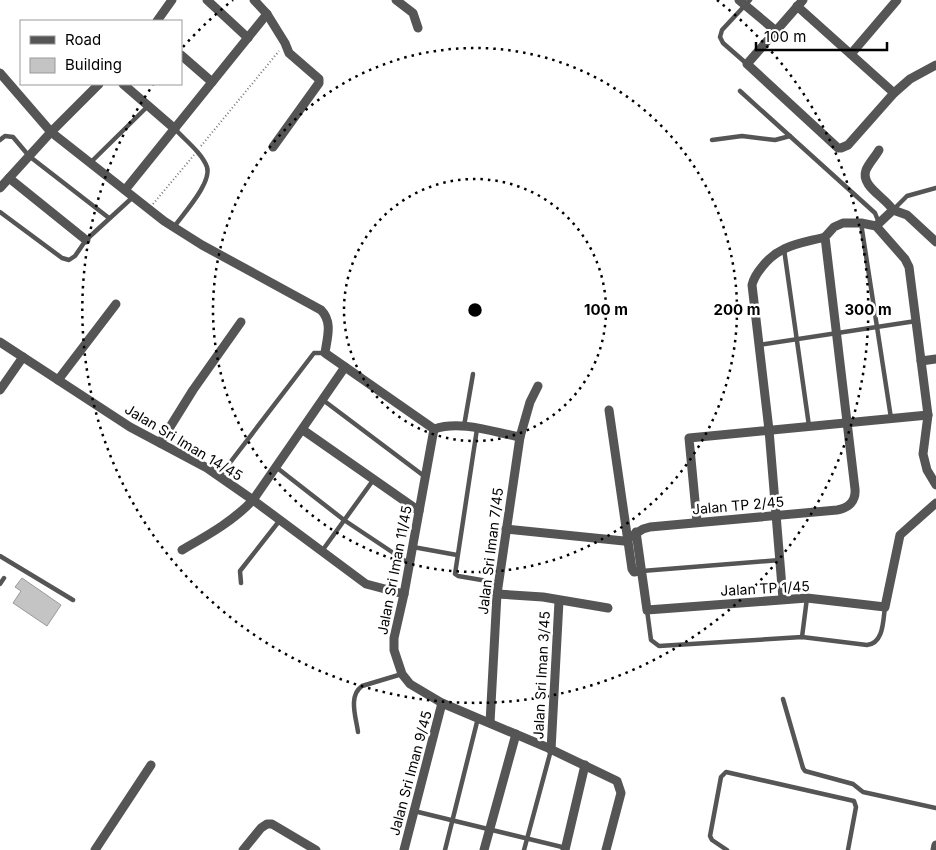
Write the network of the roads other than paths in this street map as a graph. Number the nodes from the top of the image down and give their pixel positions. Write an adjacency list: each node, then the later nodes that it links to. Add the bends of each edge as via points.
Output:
1 (172, 0): 9 (street)
2 (206, 0): 12 (street)
3 (254, 0): 8 (street)
4 (396, 0): 10 (street, via 413,13)
5 (897, 0): 13 (street)
6 (745, 2): 11 (street); 15 (lane, via 720,37)
7 (800, 3): 11 (street); 13 (street)
8 (267, 14): 12 (street); 29 (street, via 289,53 320,81)
9 (158, 20)
10 (418, 28)
11 (776, 31): 15 (street)
12 (248, 38): 18 (street)
13 (851, 54): 22 (street)
14 (182, 56): 18 (street)
15 (747, 64): 22 (street, via 838,148 848,145)
16 (936, 65): 22 (street, via 911,78)
17 (0, 73): 25 (street)
18 (212, 82): 24 (street)
19 (98, 85): 25 (street)
20 (124, 85): 23 (street)
21 (740, 90): 26 (lane)
22 (894, 94)
23 (149, 106): 24 (street); 32 (lane)
24 (175, 128): 36 (street); 43 (lane, via 206,166 207,180)
25 (51, 132): 31 (street); 32 (street)
26 (790, 136): 28 (lane, via 775,140 742,136); 42 (lane, via 875,213)
27 (0, 140): 31 (lane, via 5,136 13,137)
28 (712, 140)
29 (273, 147)
30 (878, 150): 38 (street, via 865,172 865,180)
31 (29, 156): 33 (street); 40 (lane)
32 (90, 163): 36 (street)
33 (9, 178): 34 (street); 45 (street)
34 (0, 188)
35 (936, 188): 38 (lane, via 907,196)
36 (125, 190): 37 (street)
37 (133, 196): 40 (lane); 43 (street)
38 (893, 210): 42 (street); 46 (street, via 908,216)
39 (0, 212): 45 (lane, via 66,260 72,258)
40 (109, 218): 45 (lane)
41 (861, 223): 42 (street); 44 (street, via 840,224); 51 (lane)
42 (878, 225): 50 (street, via 908,264)
43 (174, 227): 56 (street, via 321,310 329,324)
44 (825, 236): 47 (street); 52 (street)
45 (86, 240)
46 (936, 242)
47 (784, 248): 53 (lane); 55 (street, via 766,261 753,282)
48 (116, 304): 62 (street)
49 (242, 322): 78 (street)
50 (916, 322): 51 (lane); 59 (street)
51 (876, 327): 52 (lane); 68 (lane)
52 (837, 333): 53 (lane); 69 (street)
53 (797, 339): 55 (lane); 71 (lane)
54 (0, 342): 57 (street, Jalan Sri Iman 14/45)
55 (759, 344): 76 (street)
56 (324, 354): 60 (street); 80 (lane, via 314,353)
57 (23, 357): 62 (street, Jalan Sri Iman 14/45); 64 (street)
58 (936, 359): 59 (street)
59 (921, 361): 67 (street)
60 (345, 367): 65 (street); 73 (street)
61 (473, 374): 70 (lane)
62 (58, 380): 78 (street, Jalan Sri Iman 14/45)
63 (538, 386): 77 (street, Jalan Sri Iman 7/45)
64 (0, 390)
65 (322, 400): 75 (street); 81 (lane)
66 (609, 410): 93 (street)
67 (928, 415): 68 (street); 72 (street)
68 (890, 418): 69 (street)
69 (848, 422): 71 (street); 87 (street, Jalan TP 2/45, via 856,491 852,502 838,510)
70 (464, 426): 73 (street); 74 (street)
71 (809, 426): 76 (street)
72 (931, 428): 83 (street, via 924,458)
73 (434, 429): 81 (street, Jalan Sri Iman 11/45)
74 (477, 429): 77 (street); 97 (lane)
75 (303, 430): 79 (street); 82 (street)
76 (769, 430): 87 (street); 90 (street, via 689,438)
77 (520, 438): 91 (street, Jalan Sri Iman 7/45)
78 (160, 443): 80 (street, Jalan Sri Iman 14/45)
79 (276, 466): 84 (street); 89 (lane)
80 (219, 477): 84 (street, Jalan Sri Iman 14/45)
81 (426, 477): 86 (street, Jalan Sri Iman 11/45)
82 (374, 479): 86 (street); 89 (lane)
83 (936, 485)
84 (253, 500): 88 (street, Jalan Sri Iman 14/45); 95 (street, via 225,525)
85 (936, 503): 112 (street, via 900,535)
86 (419, 512): 94 (street, Jalan Sri Iman 11/45)
87 (776, 515): 90 (street, Jalan TP 2/45); 99 (street)
88 (280, 520): 96 (street, Jalan Sri Iman 14/45); 103 (lane, via 240,571)
89 (344, 520): 96 (lane); 100 (lane)
90 (697, 522): 92 (street, Jalan TP 2/45, via 650,527)
91 (506, 530): 93 (street); 104 (street, Jalan Sri Iman 7/45)
92 (636, 532): 93 (street, Jalan TP 2/45); 101 (street)
93 (627, 540): 101 (street, via 632,571)
94 (413, 547): 97 (lane); 100 (street, Jalan Sri Iman 11/45)
95 (182, 550)
96 (322, 551): 106 (street, Jalan Sri Iman 14/45, via 366,584)
97 (457, 555): 104 (lane, via 456,575)
98 (0, 556): 109 (lane)
99 (780, 560): 101 (lane); 110 (street)
100 (410, 564): 106 (street, Jalan Sri Iman 11/45)
101 (640, 571): 114 (street)
102 (4, 578): 105 (lane)
103 (241, 583)
104 (499, 583): 107 (street, Jalan Sri Iman 7/45)
105 (0, 584)
106 (404, 594): 116 (street, Jalan Sri Iman 11/45, via 394,638 394,650)
107 (497, 594): 111 (street); 120 (street, Jalan Sri Iman 7/45)
108 (806, 598): 110 (street, Jalan TP 1/45); 112 (street, Jalan TP 1/45); 115 (lane)
109 (74, 600)
110 (783, 600): 114 (street, Jalan TP 1/45)
111 (559, 601): 113 (street); 123 (street, Jalan Sri Iman 3/45)
112 (885, 607): 115 (lane, via 880,635 874,643 867,645)
113 (608, 608)
114 (647, 610): 115 (lane, via 651,640 659,646)
115 (802, 637)
116 (402, 674): 118 (street, Jalan Sri Iman 11/45, via 410,684); 121 (lane, via 362,686 354,694)
117 (783, 699): 126 (lane, via 805,771 853,784 863,792)
118 (442, 704): 119 (street, Jalan Sri Iman 11/45); 127 (street, Jalan Sri Iman 9/45)
119 (478, 718): 120 (street, Jalan Sri Iman 11/45); 128 (lane)
120 (490, 723): 122 (street, Jalan Sri Iman 11/45)
121 (358, 732)
122 (516, 734): 123 (street, Jalan Sri Iman 11/45); 129 (street)
123 (551, 750): 125 (street, Jalan Sri Iman 11/45); 130 (lane)
124 (151, 765): 133 (street)
125 (584, 765): 132 (street); 140 (street, Jalan Sri Iman 11/45, via 617,781 621,789)
126 (936, 808)
127 (414, 811): 128 (lane); 136 (street, Jalan Sri Iman 9/45)
128 (452, 821): 129 (lane); 137 (lane)
129 (489, 830): 130 (lane); 138 (street)
130 (526, 839): 132 (lane); 139 (lane)
131 (936, 844): 143 (street)
132 (566, 849)
133 (95, 850)
134 (243, 850): 135 (street, via 267,824)
135 (316, 850)
136 (404, 850)
137 (445, 850)
138 (484, 850)
139 (524, 850)
140 (606, 850)
141 (727, 850): 142 (lane, via 710,836 721,777 726,772 854,801 856,808)
142 (848, 850)
143 (935, 850)

